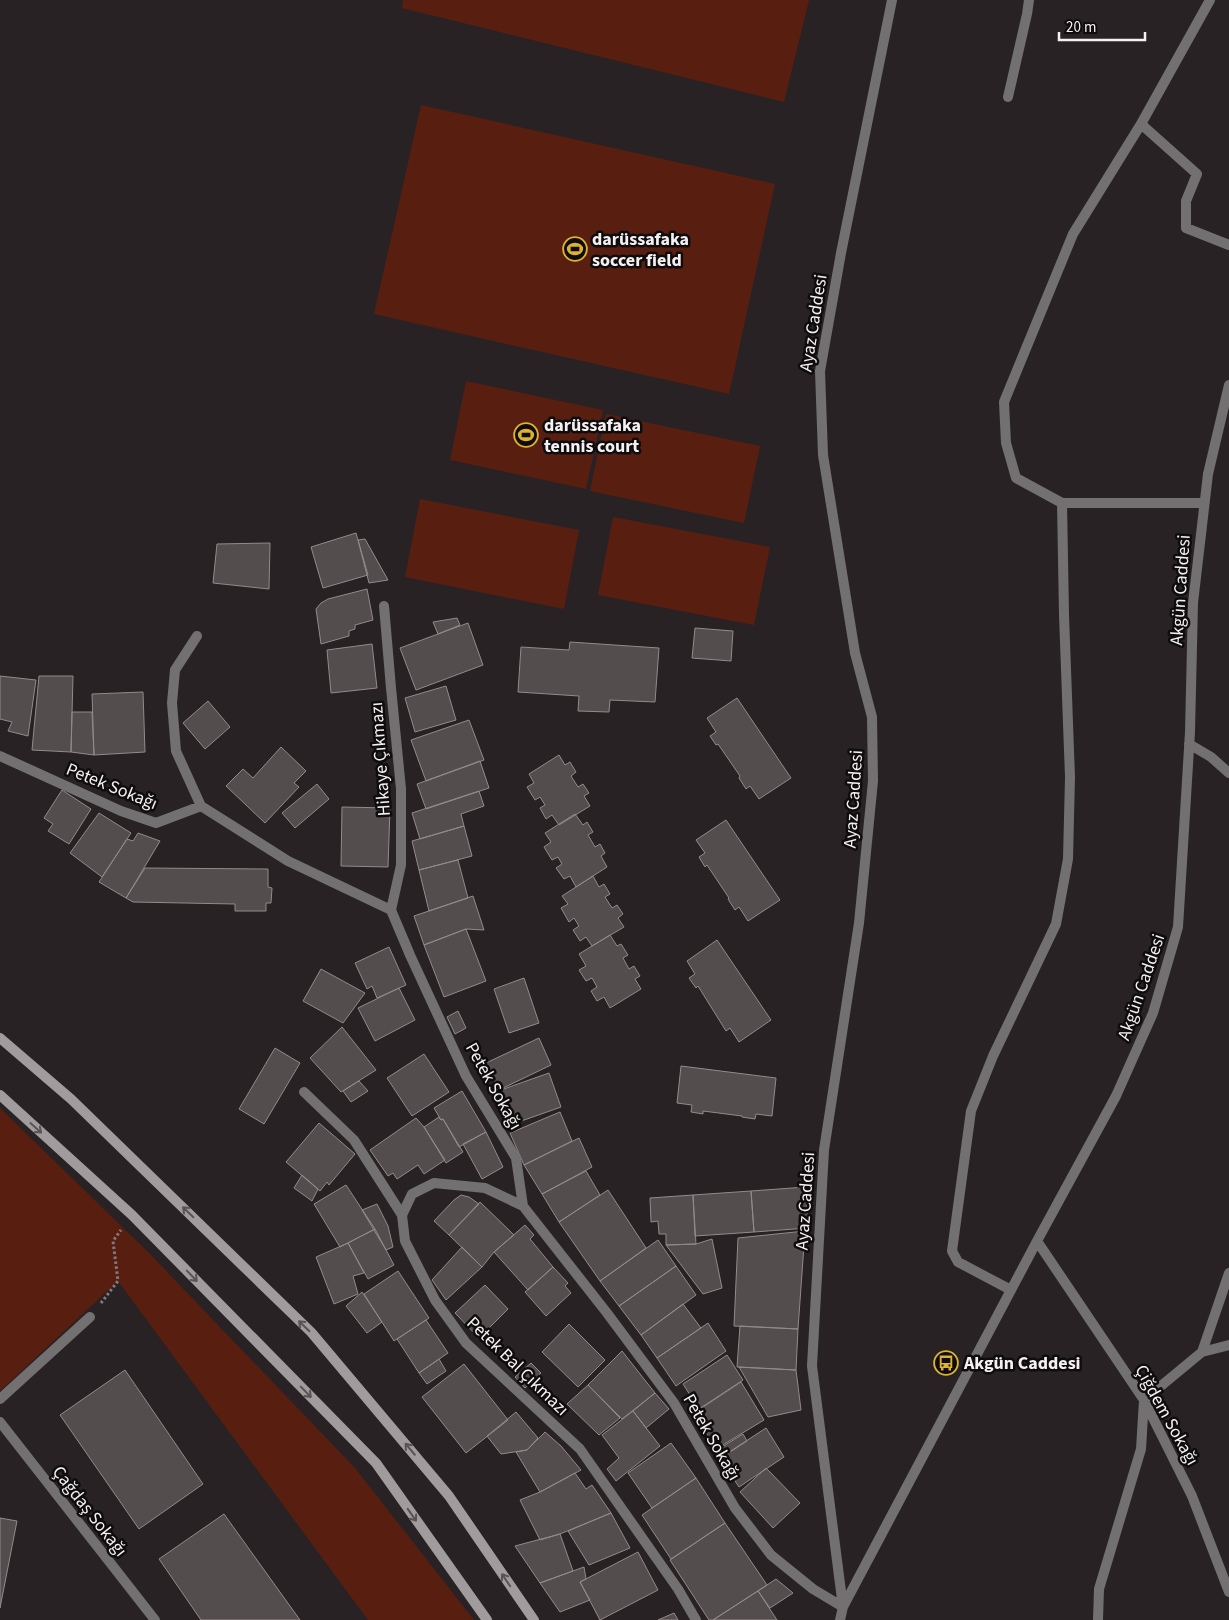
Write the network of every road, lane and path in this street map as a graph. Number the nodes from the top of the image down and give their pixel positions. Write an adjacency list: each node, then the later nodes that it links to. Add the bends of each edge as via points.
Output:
1 (892, 0): 33 (street, Ayaz Caddesi, via 820,371 823,455 855,652 872,717 873,781 858,923 824,1150 812,1366)
2 (1029, 0): 4 (street)
3 (1210, 0): 5 (street)
4 (1008, 97)
5 (1141, 124): 6 (street, via 1198,174 1186,201 1186,228); 8 (street, via 1073,234 1004,402 1006,443 1016,478)
6 (1229, 245)
7 (1229, 385): 9 (street, Akgün Caddesi)
8 (1062, 503): 9 (street); 25 (street, via 1070,777 1068,859 1056,924 993,1056 971,1111 952,1251 958,1262)
9 (1204, 503): 12 (street, Akgün Caddesi, via 1193,603)
10 (384, 606): 16 (street, Hikaye Çıkmazı, via 401,789 401,865)
11 (197, 636): 15 (street, via 174,670 172,703 176,751)
12 (1189, 744): 14 (street); 23 (street, Akgün Caddesi, via 1178,927 1153,1013 1116,1096)
13 (0, 756): 15 (street, Petek Sokağı, via 156,824)
14 (1229, 773)
15 (201, 806): 16 (street, via 288,861)
16 (391, 910): 20 (street, Petek Sokağı, via 466,1076 516,1158)
17 (0, 1038): 36 (main road, one-way to 17, via 449,1496 311,1332 72,1099)
18 (304, 1092): 22 (street, via 354,1140)
19 (0, 1095): 21 (main road, one-way to 21)
20 (523, 1206): 22 (street, via 485,1188 434,1183 412,1194); 33 (street, Petek Sokağı, via 674,1402 735,1508 771,1555 813,1589)
21 (132, 1215): 26 (path, via 113,1241 118,1281); 35 (main road, one-way to 35, via 376,1463)
22 (402, 1215): 37 (street, Petek Bal Çıkmazı, via 405,1241 434,1300 466,1343 580,1449 678,1589)
23 (1037, 1241): 25 (street, Akgün Caddesi); 30 (street, Çiğdem Sokağı)
24 (1229, 1273): 28 (street)
25 (1011, 1290): 33 (street, Akgün Caddesi)
26 (90, 1317): 29 (street)
27 (1229, 1345): 28 (street)
28 (1202, 1352): 30 (street)
29 (0, 1399)
30 (1144, 1400): 32 (street, Çiğdem Sokağı, via 1192,1496); 39 (street, via 1141,1449 1099,1589)
31 (0, 1422): 34 (street, Çağdaş Sokağı)
32 (1229, 1592)
33 (842, 1607): 38 (street, Akgün Caddesi)
34 (155, 1620)
35 (487, 1620)
36 (534, 1620)
37 (696, 1620)
38 (840, 1620)
39 (1098, 1620)

